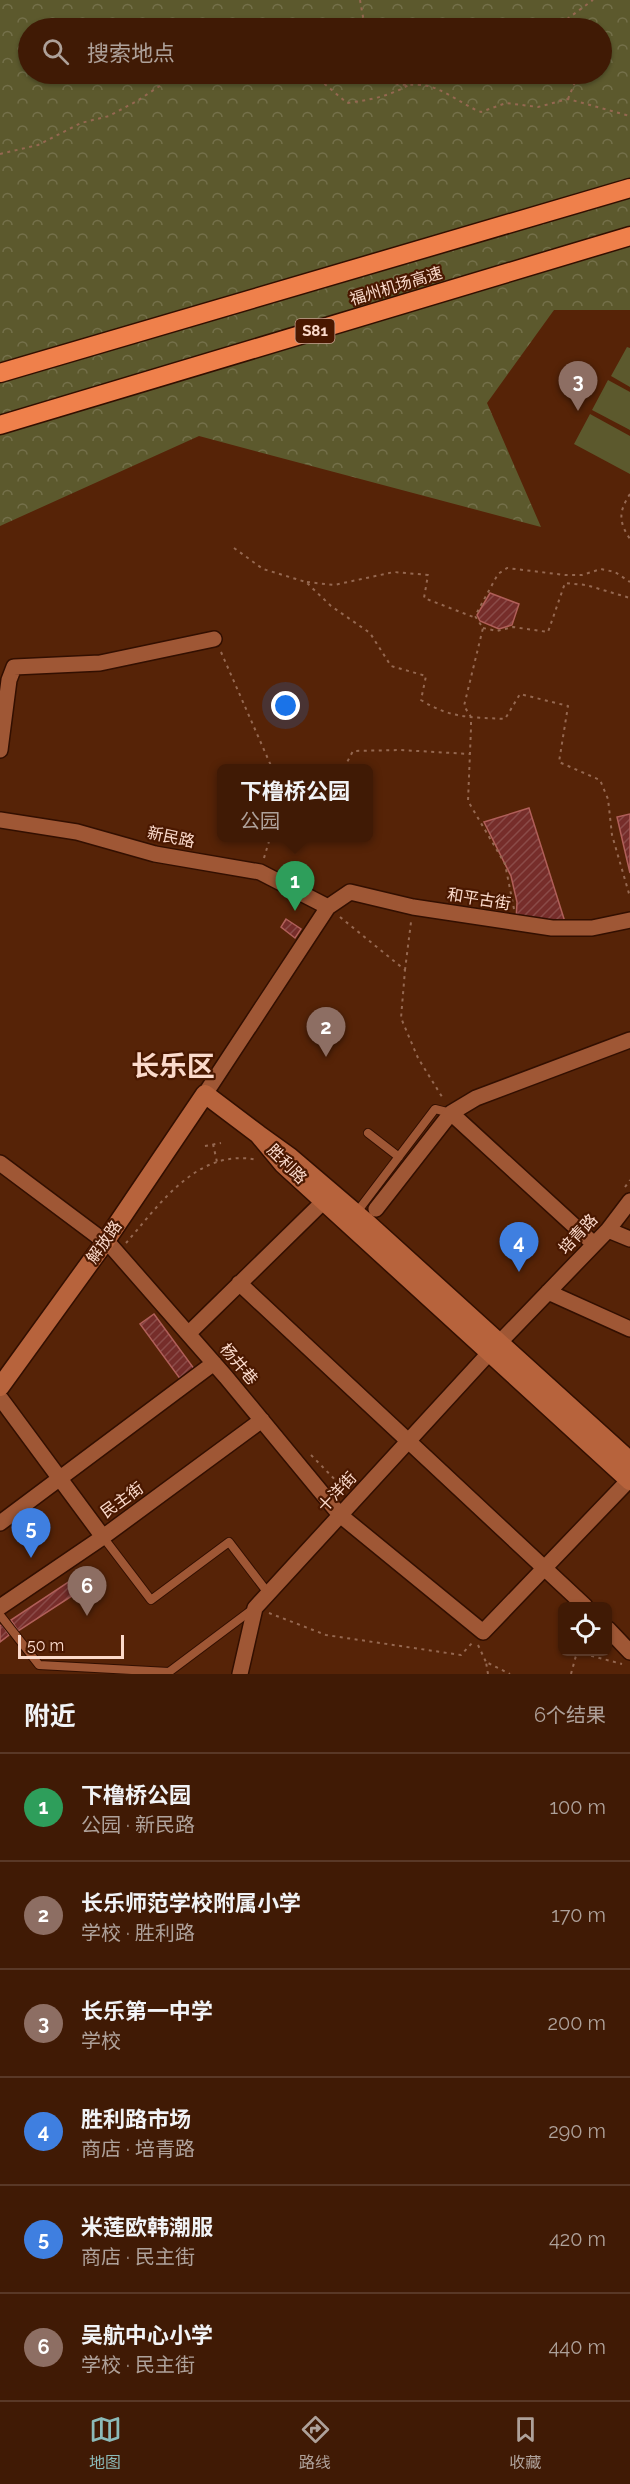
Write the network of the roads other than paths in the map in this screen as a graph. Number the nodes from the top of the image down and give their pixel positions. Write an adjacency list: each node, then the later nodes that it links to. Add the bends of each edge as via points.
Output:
1 (630, 188): 3 (highway, 福州机场高速)
2 (630, 236): 4 (highway, 福州机场高速 / S81)
3 (0, 373)
4 (0, 425)
5 (214, 639): 6 (street, via 100,663 14,667)
6 (0, 750)
7 (0, 820): 8 (street, 新民路, via 77,832 155,854 260,872)
8 (328, 907): 9 (street, 和平古街, via 350,892 413,907 571,930); 11 (street)
9 (630, 920)
10 (630, 1040): 12 (street, via 476,1098)
11 (205, 1094): 14 (main road); 24 (main road, 解放路)
12 (451, 1113): 15 (lane, via 435,1109); 19 (street); 23 (street)
13 (368, 1133): 15 (lane)
14 (258, 1134): 18 (main road, 胜利路, via 283,1164); 20 (main road, 胜利路)
15 (399, 1157): 20 (lane)
16 (0, 1163): 24 (street, 杨井巷)
17 (627, 1195): 21 (street, 培青路)
18 (325, 1200): 25 (street); 29 (main road, 胜利路)
19 (375, 1209)
20 (356, 1214): 29 (main road, 胜利路)
21 (608, 1230): 22 (street); 23 (street, 培青路)
22 (630, 1239)
23 (594, 1244): 26 (street, 培青路)
24 (120, 1248): 28 (street, 杨井巷); 31 (main road, 解放路)
25 (239, 1283): 28 (street); 33 (street)
26 (548, 1292): 27 (street); 29 (street, 培青路)
27 (630, 1329)
28 (189, 1333): 30 (street, 杨井巷)
29 (496, 1347): 33 (street, 十洋街); 34 (main road, 胜利路); 36 (main road, 胜利路)
30 (214, 1363): 32 (street, 杨井巷); 35 (street)
31 (0, 1393): 35 (street)
32 (262, 1420): 37 (street, 杨井巷); 39 (street, 民主街)
33 (408, 1441): 37 (street, 十洋街); 40 (street)
34 (630, 1461)
35 (60, 1479): 38 (street); 39 (street)
36 (630, 1480): 40 (street)
37 (340, 1515): 40 (street, 杨井巷, via 483,1632); 41 (street, 十洋街)
38 (0, 1523)
39 (103, 1537): 41 (lane, via 151,1600 229,1542); 43 (street, 民主街)
40 (544, 1566): 42 (street)
41 (268, 1593): 44 (street, 十洋街)
42 (581, 1602)
43 (0, 1606)
44 (255, 1608): 45 (lane, via 169,1672 39,1665); 48 (street, 十洋街)
45 (0, 1615)
46 (612, 1633): 47 (street)
47 (630, 1652)
48 (240, 1674)

